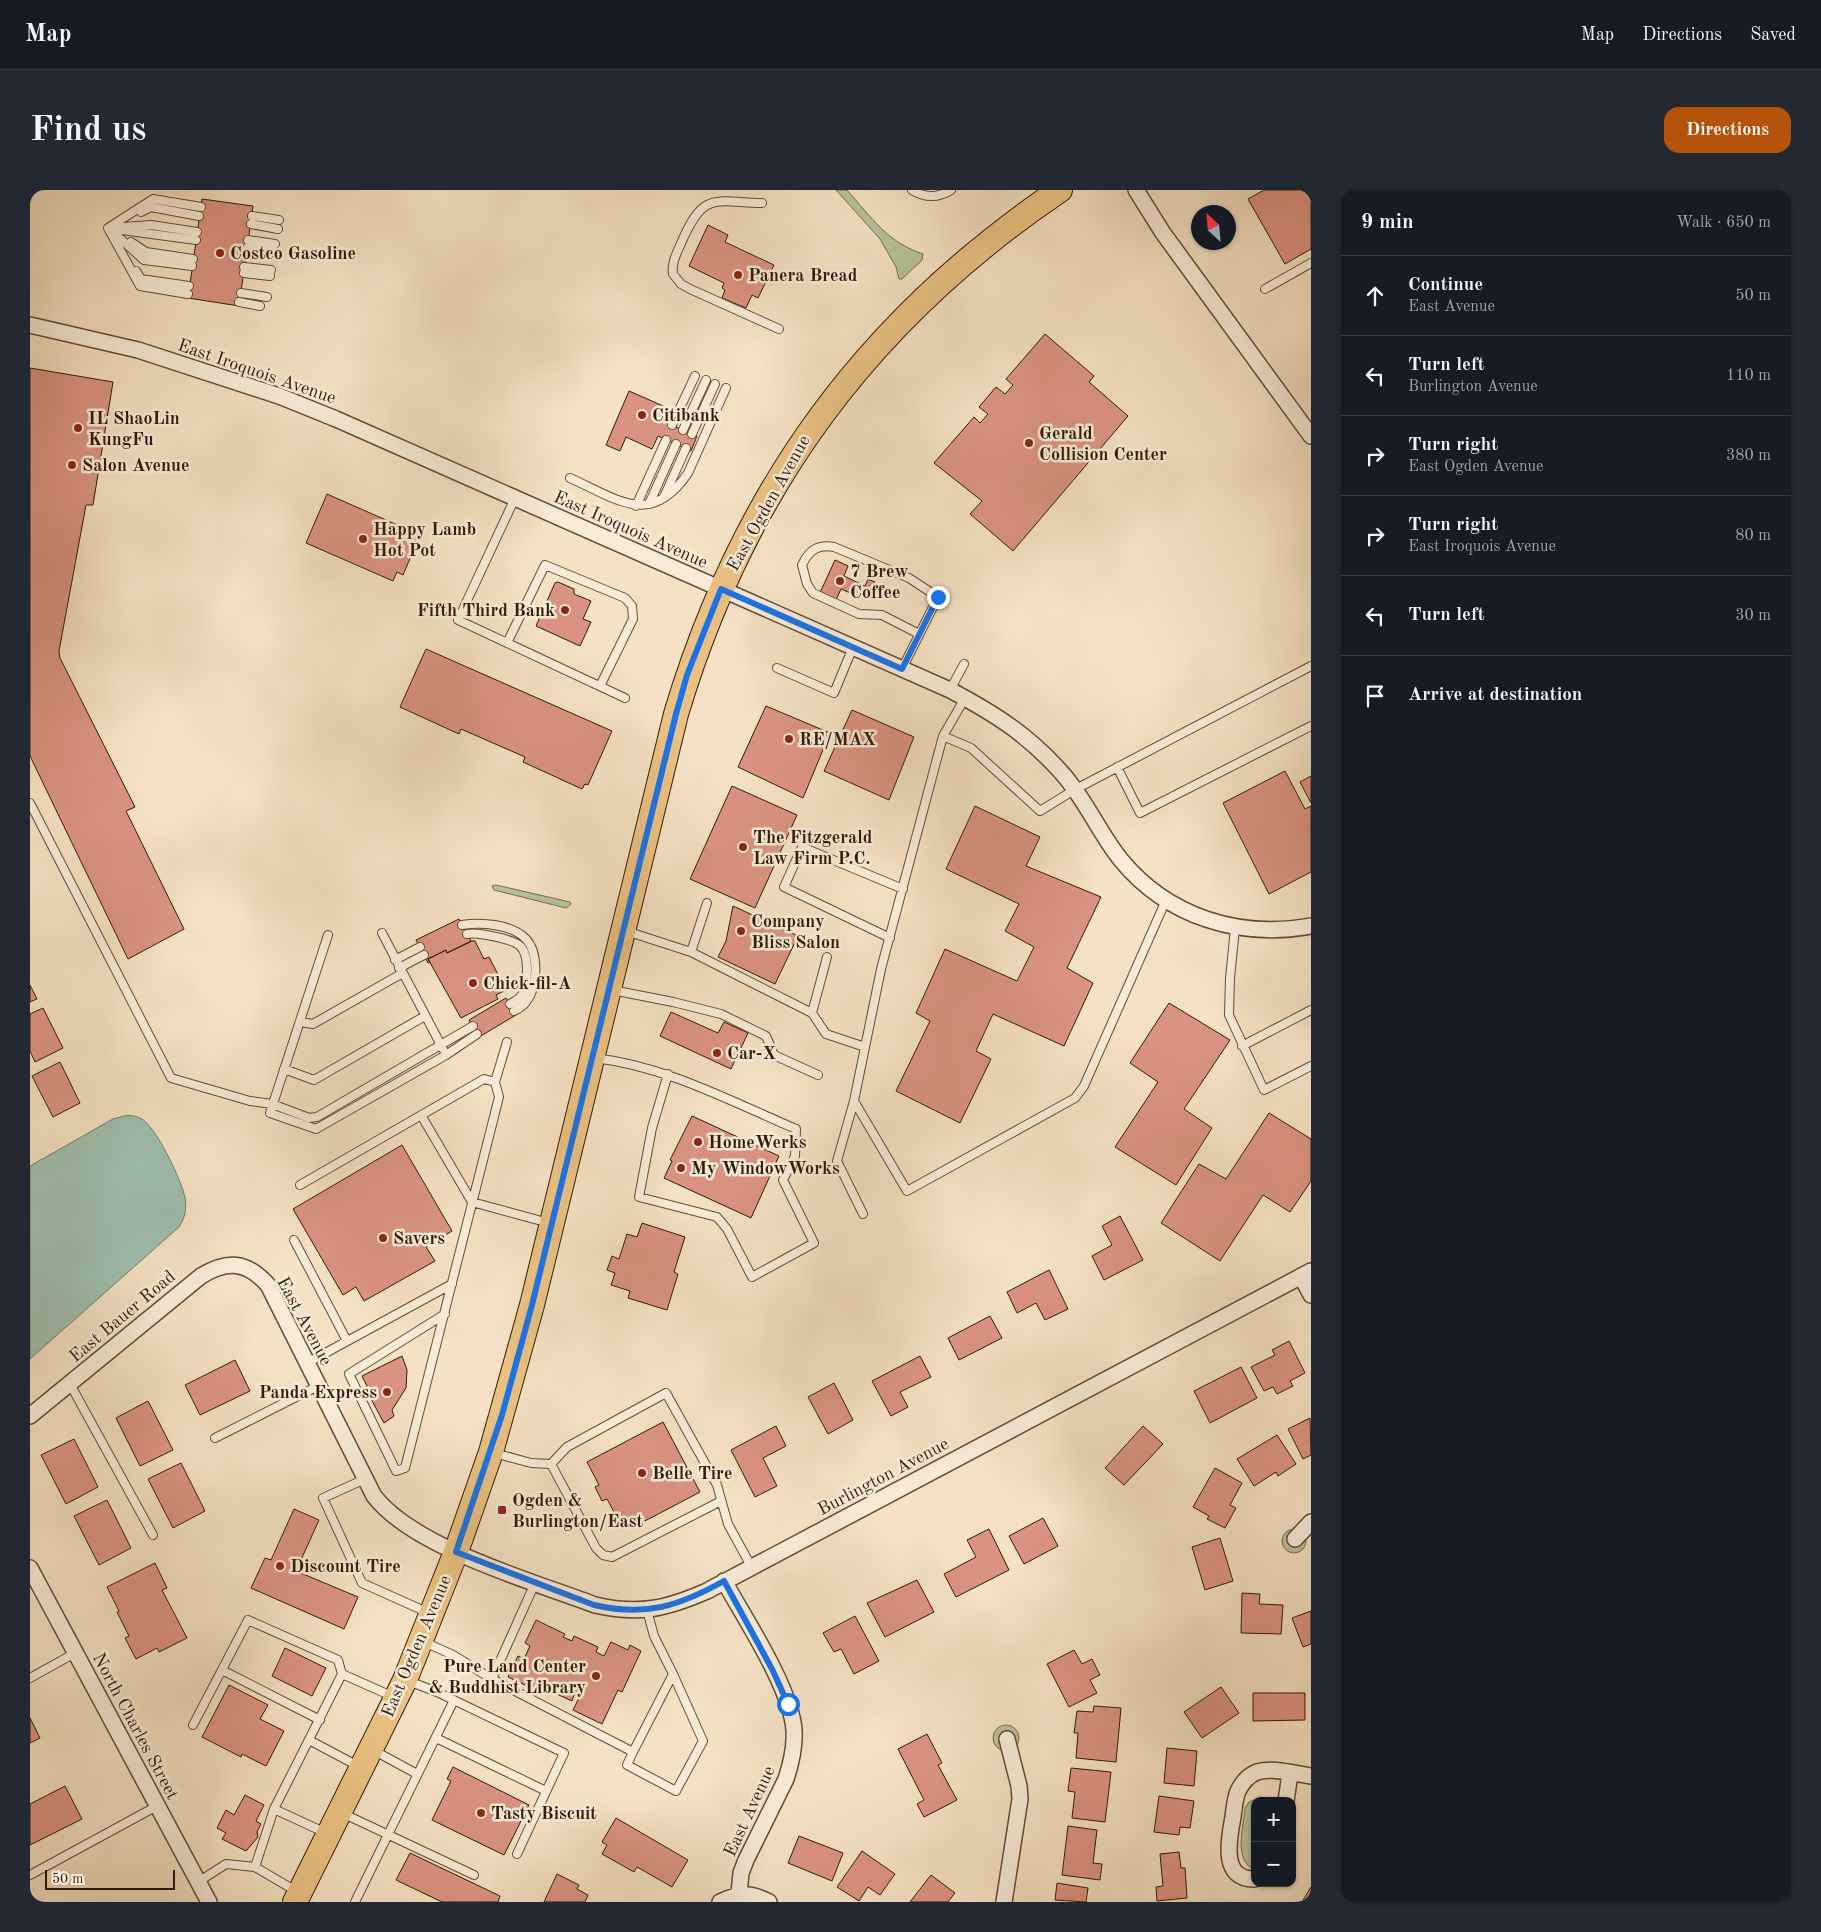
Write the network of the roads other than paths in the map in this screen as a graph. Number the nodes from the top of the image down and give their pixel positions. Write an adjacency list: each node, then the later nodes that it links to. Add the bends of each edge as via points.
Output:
1 (912, 190): 2 (lane, via 928,196 940,196)
2 (951, 190)
3 (1060, 190): 41 (main road, East Ogden Avenue, via 993,237 953,271 854,373 808,432 779,478)
4 (1136, 190): 32 (street, via 1163,233)
5 (762, 203): 24 (lane, via 718,200 706,204 690,223 674,261 673,274 690,289)
6 (200, 211): 9 (lane, via 153,199)
7 (252, 216): 8 (lane, via 278,225)
8 (250, 224)
9 (108, 228): 10 (lane); 13 (lane, via 146,252); 18 (lane, via 140,286)
10 (196, 236)
11 (248, 244): 12 (lane)
12 (274, 248)
13 (193, 262)
14 (1311, 262): 17 (lane)
15 (244, 270): 16 (lane)
16 (270, 273)
17 (1265, 289)
18 (189, 290)
19 (241, 293): 20 (lane)
20 (266, 297)
21 (239, 302): 22 (lane)
22 (260, 306)
23 (30, 326): 37 (street, East Iroquois Avenue, via 138,350 279,396)
24 (779, 329)
25 (695, 376): 29 (lane)
26 (706, 380): 30 (lane)
27 (715, 384): 31 (lane)
28 (726, 388): 38 (lane, via 688,473)
29 (672, 425)
30 (683, 430)
31 (692, 434)
32 (1311, 436)
33 (666, 440): 40 (lane)
34 (676, 444): 39 (lane)
35 (686, 448): 38 (lane)
36 (570, 478): 40 (lane)
37 (515, 498): 41 (street, East Iroquois Avenue); 43 (lane, via 458,620)
38 (663, 499): 39 (lane)
39 (648, 504): 40 (lane)
40 (636, 506)
41 (721, 589): 44 (street, East Iroquois Avenue); 64 (main road, East Ogden Avenue, via 687,675)
42 (919, 634): 42 (lane, via 938,597 909,578 834,547 824,545 810,550 802,565 813,593 859,614 882,615); 48 (lane)
43 (507, 643): 49 (lane); 49 (lane, via 546,565 625,598 632,606 633,619)
44 (853, 647): 47 (lane, via 834,693); 48 (street, East Iroquois Avenue)
45 (964, 664): 50 (lane)
46 (1311, 666): 55 (lane)
47 (777, 668)
48 (902, 669): 50 (street, East Iroquois Avenue)
49 (600, 686): 51 (lane)
50 (950, 690): 52 (street, East Iroquois Avenue)
51 (624, 698)
52 (965, 698): 54 (lane); 56 (street, East Iroquois Avenue, via 1012,725 1039,748)
53 (1311, 726): 55 (lane, via 1140,813)
54 (943, 736): 56 (lane, via 971,748 1040,811); 58 (lane)
55 (1117, 767): 56 (lane)
56 (1074, 790): 59 (street, East Iroquois Avenue, via 1120,859)
57 (30, 803): 94 (lane, via 170,1078 250,1101)
58 (902, 889): 68 (lane); 68 (lane, via 802,847 784,887)
59 (1166, 900): 63 (street, East Iroquois Avenue, via 1186,912); 93 (lane, via 1084,1086 1074,1098 907,1191)
60 (707, 903): 70 (lane)
61 (462, 925): 66 (lane, via 479,923 504,928 526,938 532,948 534,962 532,993 525,1004 512,1008 524,991 526,956 523,950 513,942)
62 (1311, 926): 63 (street, East Iroquois Avenue, via 1262,931)
63 (1235, 928): 84 (lane, via 1229,1015)
64 (622, 930): 70 (lane); 75 (main road, East Ogden Avenue)
65 (382, 933): 73 (lane)
66 (467, 934)
67 (328, 935): 79 (lane)
68 (890, 938): 85 (lane)
69 (420, 948): 73 (lane)
70 (691, 952): 77 (lane)
71 (424, 956): 74 (lane)
72 (827, 957): 77 (lane)
73 (395, 960): 74 (lane)
74 (400, 971): 78 (lane); 79 (lane, via 313,1024)
75 (608, 989): 87 (main road, East Ogden Avenue); 91 (lane, via 721,1014 766,1036 774,1055)
76 (1311, 1010): 84 (lane)
77 (812, 1013): 85 (lane, via 826,1034)
78 (425, 1016): 83 (lane); 89 (lane, via 314,1080)
79 (300, 1022): 89 (lane)
80 (473, 1026): 83 (lane)
81 (477, 1034): 86 (lane)
82 (507, 1042): 92 (lane)
83 (441, 1046): 86 (lane); 94 (lane, via 317,1117 309,1118)
84 (1242, 1046): 88 (lane, via 1264,1090)
85 (865, 1047): 93 (lane)
86 (446, 1055): 94 (lane, via 316,1129 270,1113)
87 (591, 1057): 90 (lane, via 627,1062); 99 (main road, East Ogden Avenue)
88 (1311, 1066)
89 (284, 1069): 94 (lane)
90 (668, 1074): 90 (lane, via 796,1129 795,1156 782,1180 814,1243 752,1277 727,1229 717,1217 638,1198 652,1128)
91 (818, 1075)
92 (495, 1082): 95 (lane, via 484,1079); 97 (lane, via 499,1097)
93 (854, 1101): 98 (lane, via 837,1161)
94 (272, 1104)
95 (421, 1115): 96 (lane); 97 (lane)
96 (300, 1185)
97 (472, 1202): 99 (lane); 103 (lane)
98 (863, 1214)
99 (551, 1223): 112 (main road, East Ogden Avenue)
100 (294, 1240): 106 (lane)
101 (246, 1267): 107 (street, East Avenue, via 258,1274 268,1286); 108 (street, East Bauer Road, via 216,1267 201,1276)
102 (1306, 1274): 104 (street); 120 (street, Burlington Avenue)
103 (452, 1284): 105 (lane); 106 (lane)
104 (1311, 1295)
105 (445, 1314): 105 (lane, via 406,1468 396,1471 348,1374)
106 (348, 1341): 107 (lane)
107 (307, 1363): 109 (street, East Avenue)
108 (70, 1384): 110 (street, East Bauer Road); 117 (lane)
109 (318, 1386): 111 (lane); 114 (street, East Avenue)
110 (30, 1416)
111 (215, 1438)
112 (491, 1452): 113 (lane, via 530,1463); 119 (main road, East Ogden Avenue)
113 (551, 1464): 115 (lane, via 596,1548 603,1555 612,1557); 115 (lane, via 567,1447 666,1394 717,1485)
114 (365, 1479): 119 (street, East Avenue, via 384,1508 396,1519); 125 (lane, via 323,1498 362,1583)
115 (722, 1501): 120 (lane, via 728,1524)
116 (1311, 1522): 118 (street)
117 (153, 1534)
118 (1295, 1539)
119 (456, 1552): 123 (street, Burlington Avenue); 125 (main road, East Ogden Avenue)
120 (751, 1566): 122 (street, Burlington Avenue)
121 (30, 1568): 127 (street, North Charles Street)
122 (724, 1581): 124 (street, Burlington Avenue, via 677,1604); 158 (street, East Avenue, via 783,1691 794,1730 791,1765 746,1860)
123 (535, 1582): 124 (street, Burlington Avenue, via 594,1605 617,1610); 132 (lane)
124 (647, 1610): 130 (lane, via 654,1636)
125 (431, 1614): 126 (main road, East Ogden Avenue)
126 (420, 1641): 132 (lane, via 453,1655); 133 (main road, East Ogden Avenue)
127 (75, 1653): 131 (lane); 147 (street, North Charles Street)
128 (222, 1670): 129 (lane, via 248,1620 338,1660); 135 (lane); 136 (lane)
129 (342, 1674): 133 (lane); 135 (lane)
130 (673, 1674): 140 (lane); 140 (lane, via 703,1741 676,1791 627,1765)
131 (30, 1678)
132 (492, 1679): 140 (lane)
133 (400, 1689): 134 (lane); 141 (main road, East Ogden Avenue)
134 (454, 1700): 137 (lane); 145 (lane, via 564,1753)
135 (320, 1720): 139 (lane)
136 (192, 1725)
137 (436, 1738): 142 (lane); 145 (lane)
138 (1008, 1739): 164 (street, via 1020,1800)
139 (309, 1740): 141 (lane); 148 (lane)
140 (633, 1752)
141 (367, 1759): 142 (lane); 149 (main road, East Ogden Avenue)
142 (417, 1774): 151 (lane)
143 (1290, 1774): 144 (street); 146 (street); 156 (street, via 1272,1770 1256,1772 1242,1783 1237,1793 1228,1845 1229,1858 1236,1872)
144 (1311, 1776)
145 (546, 1791): 152 (lane)
146 (1287, 1797)
147 (157, 1806): 154 (lane); 157 (street, North Charles Street)
148 (274, 1809): 150 (lane); 153 (lane)
149 (340, 1813): 150 (main road, East Ogden Avenue); 151 (lane)
150 (329, 1834): 159 (main road, East Ogden Avenue)
151 (388, 1836): 155 (lane); 161 (lane)
152 (517, 1854)
153 (255, 1867): 157 (lane, via 226,1864); 159 (lane)
154 (30, 1875)
155 (474, 1875)
156 (1251, 1878)
157 (198, 1882): 160 (street, North Charles Street)
158 (739, 1894): 162 (street); 163 (street, via 758,1896)
159 (298, 1898)
160 (208, 1902)
161 (355, 1902)
162 (720, 1902)
163 (769, 1902)
164 (1004, 1902)

